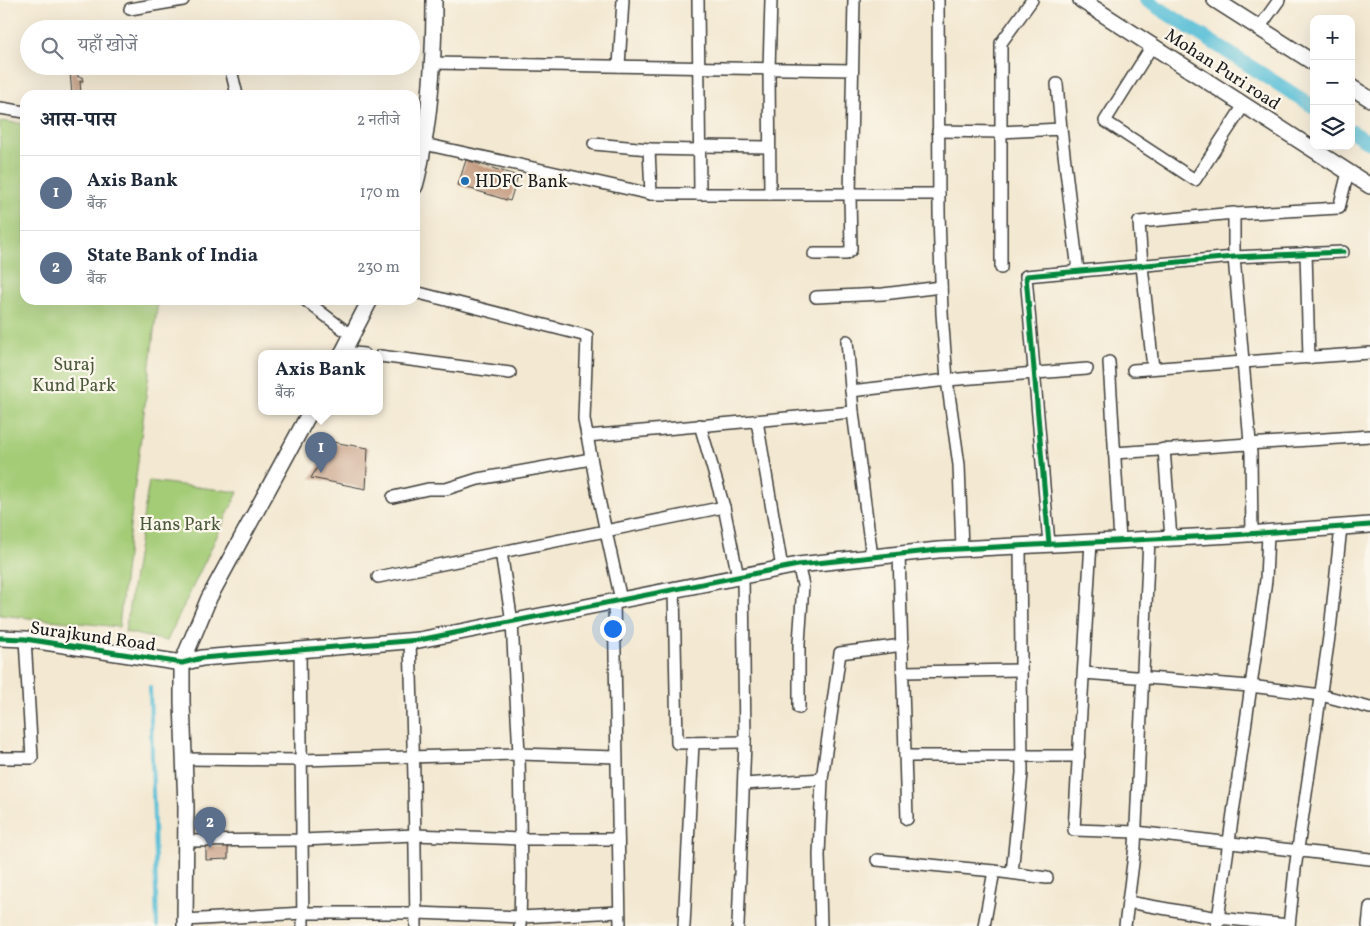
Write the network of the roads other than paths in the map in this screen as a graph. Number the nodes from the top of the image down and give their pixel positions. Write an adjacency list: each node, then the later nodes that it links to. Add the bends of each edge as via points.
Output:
1 (183, 0): 12 (street)
2 (434, 0): 16 (street)
3 (623, 0): 17 (street)
4 (698, 0): 18 (street)
5 (771, 0): 19 (street)
6 (854, 0): 20 (street)
7 (938, 0): 30 (street)
8 (1032, 0): 31 (street, via 1001,43)
9 (1081, 0): 14 (street, Mohan Puri road)
10 (1215, 0): 13 (street)
11 (1279, 0): 13 (street)
12 (130, 9)
13 (1259, 28): 15 (street)
14 (1152, 46): 26 (street, Mohan Puri road); 26 (street, via 1105,121 1195,180)
15 (1310, 60)
16 (433, 63): 17 (street); 32 (street)
17 (619, 66): 18 (street)
18 (699, 68): 19 (street); 36 (street)
19 (769, 69): 20 (street); 34 (street)
20 (852, 70): 43 (street)
21 (232, 75): 23 (street)
22 (1057, 84): 29 (street)
23 (236, 90)
24 (1355, 90): 25 (street)
25 (1370, 99)
26 (1244, 105): 38 (street, Mohan Puri road)
27 (0, 108): 28 (street)
28 (20, 111)
29 (1061, 129): 31 (street); 52 (street)
30 (938, 131): 31 (street); 44 (street)
31 (1001, 132): 51 (street)
32 (424, 144): 37 (street); 40 (street)
33 (594, 144): 35 (street)
34 (769, 147): 36 (street); 42 (street)
35 (648, 148): 36 (street); 40 (street)
36 (699, 148): 41 (street)
37 (420, 172)
38 (1348, 172): 39 (street, Mohan Puri road); 45 (street, via 1338,208)
39 (1370, 186)
40 (651, 194): 41 (street)
41 (700, 194): 42 (street)
42 (770, 194): 43 (street)
43 (850, 194): 44 (street); 47 (street, via 851,250 846,254)
44 (939, 194): 53 (street)
45 (1234, 214): 49 (street); 50 (street, via 1138,222)
46 (1344, 252): 48 (street)
47 (814, 254)
48 (1306, 254): 49 (street); 63 (street)
49 (1234, 257): 50 (street); 65 (street)
50 (1142, 266): 52 (street); 66 (street)
51 (1000, 268)
52 (1078, 271): 70 (street, via 1026,276)
53 (941, 287): 55 (street); 71 (street)
54 (420, 293): 77 (street, via 587,336 584,418)
55 (816, 297)
56 (312, 305): 58 (street)
57 (368, 305): 58 (street)
58 (352, 336): 60 (street)
59 (847, 341): 72 (street)
60 (345, 350)
61 (1370, 353): 63 (street)
62 (383, 356): 69 (street)
63 (1308, 358): 65 (street)
64 (1109, 362): 81 (street)
65 (1243, 362): 66 (street); 79 (street)
66 (1153, 368): 68 (street)
67 (1087, 369): 70 (street)
68 (1133, 370)
69 (510, 373)
70 (1033, 374): 71 (street); 94 (street)
71 (947, 380): 72 (street); 96 (street, via 958,465)
72 (851, 391): 73 (street)
73 (853, 412): 75 (street); 99 (street)
74 (308, 415): 112 (street, via 209,598)
75 (757, 421): 76 (street); 101 (street)
76 (700, 425): 77 (street); 84 (street)
77 (587, 436): 82 (street)
78 (1370, 436): 79 (street)
79 (1250, 445): 80 (street); 89 (street)
80 (1164, 449): 81 (street); 90 (street)
81 (1114, 453): 92 (street)
82 (592, 459): 83 (street); 87 (street)
83 (394, 497)
84 (724, 507): 87 (street); 103 (street)
85 (1370, 525): 86 (street)
86 (1341, 527): 88 (street); 118 (street)
87 (606, 532): 97 (street); 105 (street)
88 (1268, 533): 89 (street); 117 (street, via 1266,580)
89 (1252, 534): 90 (street)
90 (1171, 538): 91 (street)
91 (1149, 539): 92 (street); 116 (street)
92 (1120, 541): 93 (street)
93 (1091, 542): 94 (street); 115 (street)
94 (1049, 544): 95 (street)
95 (1020, 546): 96 (street); 113 (street)
96 (962, 548): 98 (street)
97 (500, 552): 102 (street); 106 (street)
98 (899, 554): 99 (street); 110 (street)
99 (872, 557): 100 (street)
100 (798, 565): 101 (street); 119 (street, via 803,585)
101 (782, 568): 103 (street)
102 (378, 577)
103 (741, 577): 104 (street); 121 (street)
104 (674, 590): 105 (street); 122 (street, via 677,743)
105 (618, 601): 106 (street); 127 (street)
106 (512, 622): 109 (street); 123 (street)
107 (0, 638): 108 (street, Surajkund Road)
108 (25, 640): 112 (street, Surajkund Road); 129 (street, via 32,758)
109 (410, 640): 111 (street); 126 (street)
110 (902, 645): 114 (street); 132 (street, via 840,653)
111 (300, 650): 112 (street, via 202,658); 131 (street)
112 (182, 663): 130 (street)
113 (1021, 670): 114 (street); 128 (street)
114 (903, 672): 124 (street)
115 (1084, 673): 116 (street); 125 (street)
116 (1143, 677): 117 (street); 135 (street)
117 (1250, 686): 118 (street); 141 (street)
118 (1321, 694): 120 (street); 142 (street)
119 (799, 708)
120 (1370, 708)
121 (745, 742): 122 (street); 133 (street)
122 (693, 743): 159 (street)
123 (519, 754): 126 (street); 127 (street); 138 (street)
124 (906, 756): 128 (street); 134 (street)
125 (1079, 756): 128 (street); 135 (street, via 1074,830)
126 (414, 757): 131 (street); 136 (street)
127 (616, 757): 137 (street)
128 (1022, 757): 146 (street)
129 (0, 758)
130 (184, 759): 131 (street); 140 (street)
131 (301, 760): 139 (street)
132 (822, 779): 133 (street); 161 (street)
133 (744, 784): 160 (street)
134 (907, 819)
135 (1136, 832): 141 (street); 148 (street)
136 (415, 835): 138 (street); 139 (street); 152 (street)
137 (618, 838): 138 (street); 150 (street)
138 (520, 839): 153 (street)
139 (302, 840): 140 (street); 151 (street)
140 (186, 841): 155 (street)
141 (1230, 844): 142 (street); 154 (street)
142 (1298, 850): 143 (street); 164 (street)
143 (1370, 859)
144 (877, 860): 145 (street)
145 (994, 870): 146 (street); 162 (street)
146 (1012, 873): 147 (street)
147 (1047, 878)
148 (1128, 902): 154 (street); 163 (street)
149 (1370, 908): 165 (street)
150 (619, 912): 153 (street); 158 (street)
151 (303, 913): 152 (street); 155 (street); 156 (street)
152 (416, 913): 153 (street); 157 (street)
153 (520, 922)
154 (1218, 922): 164 (street)
155 (185, 923)
156 (303, 926)
157 (416, 926)
158 (620, 926)
159 (684, 926)
160 (738, 926)
161 (821, 926)
162 (984, 926)
163 (1125, 926)
164 (1289, 926)
165 (1368, 926)

